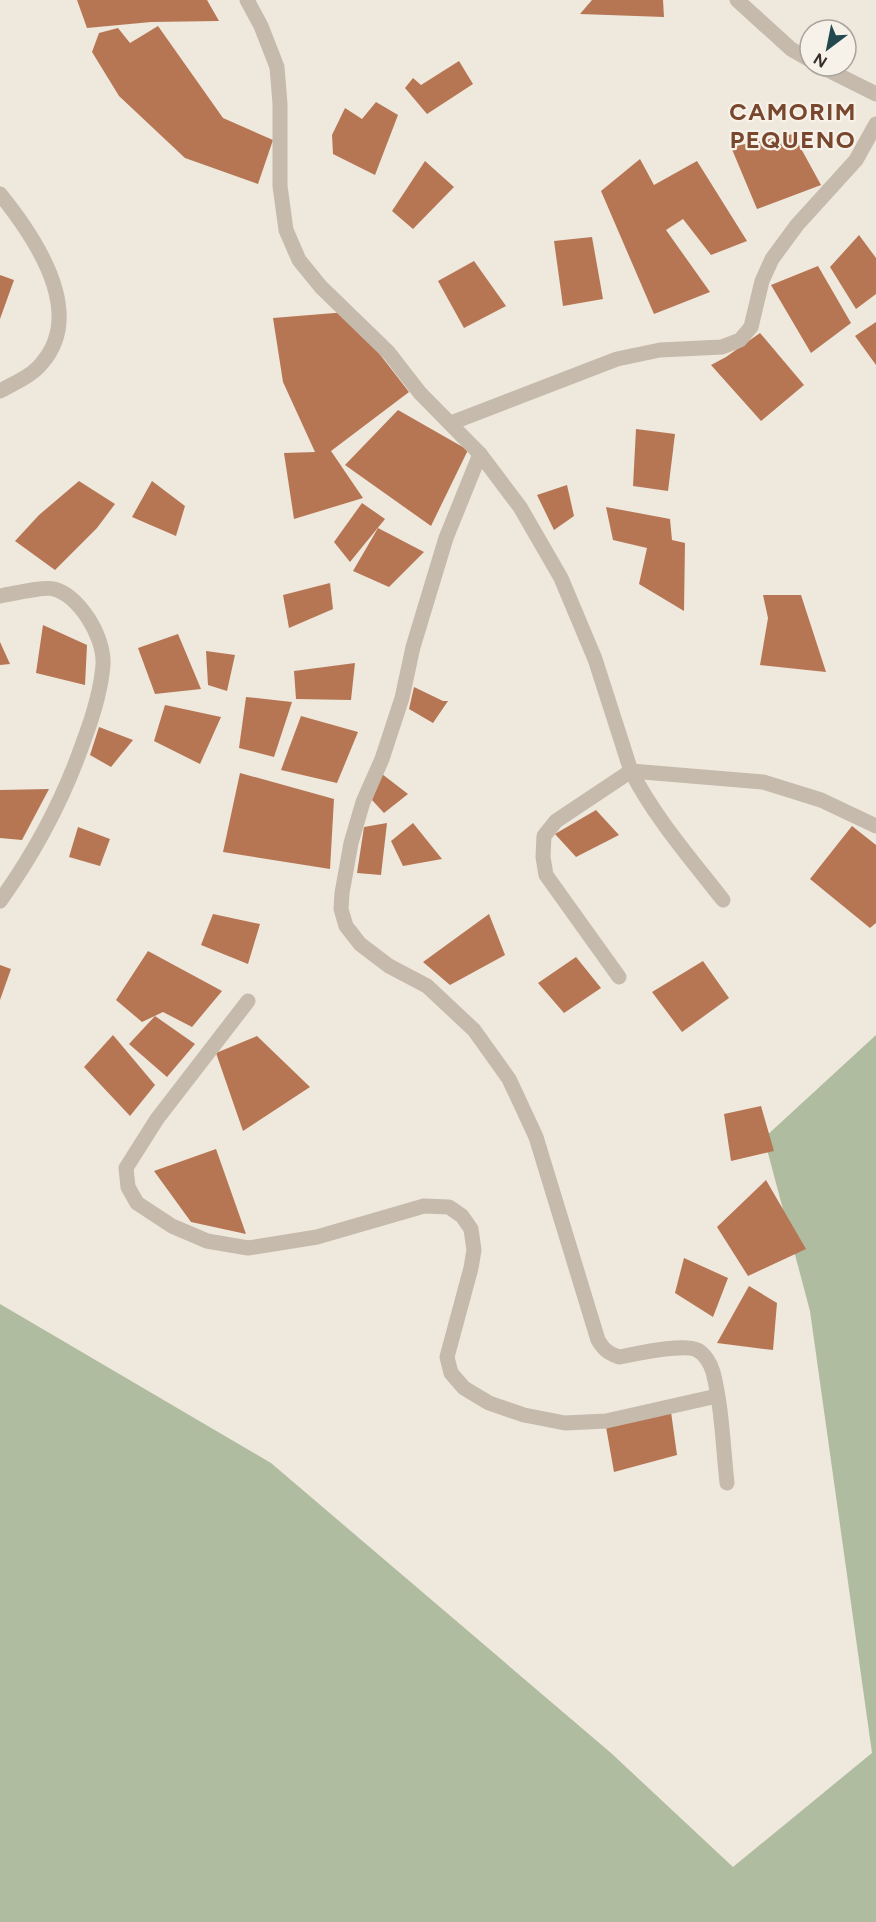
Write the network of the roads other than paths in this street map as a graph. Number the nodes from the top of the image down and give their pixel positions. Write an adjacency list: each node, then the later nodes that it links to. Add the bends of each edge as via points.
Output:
1 (247, 0): 9 (street, via 277,67 280,186 286,230 299,260)
2 (737, 0): 3 (street)
3 (798, 52)
4 (844, 78): 5 (street)
5 (876, 94)
6 (876, 124): 9 (street, via 856,160 796,225 772,259 762,281 751,327 740,340 722,347 660,350 617,359)
7 (0, 194): 8 (street, via 42,253 60,322 53,347 42,364)
8 (0, 391)
9 (451, 423): 10 (street)
10 (480, 454): 12 (street, via 520,507 561,578 595,659); 18 (street, via 443,548 412,646 402,698 363,802 351,843 341,909 346,926 360,944 389,966 427,986 474,1030 508,1079 536,1137 603,1349 619,1357 686,1347 698,1350 713,1370)
11 (0, 596): 15 (street, via 52,588 65,594 81,607 96,630 103,663 94,712 75,766 49,824)
12 (631, 771): 13 (street, via 763,782 821,800); 14 (street, via 678,843); 16 (street, via 556,821 544,836 546,874)
13 (876, 826)
14 (723, 900)
15 (0, 901)
16 (620, 977)
17 (248, 1001): 18 (street, via 157,1119 126,1168 128,1187 137,1203 172,1226 207,1241 248,1248 317,1237 424,1206 449,1207 471,1229 474,1250 447,1357 451,1373 464,1388 489,1403 565,1423 606,1421)
18 (717, 1396): 19 (street)
19 (727, 1483)

